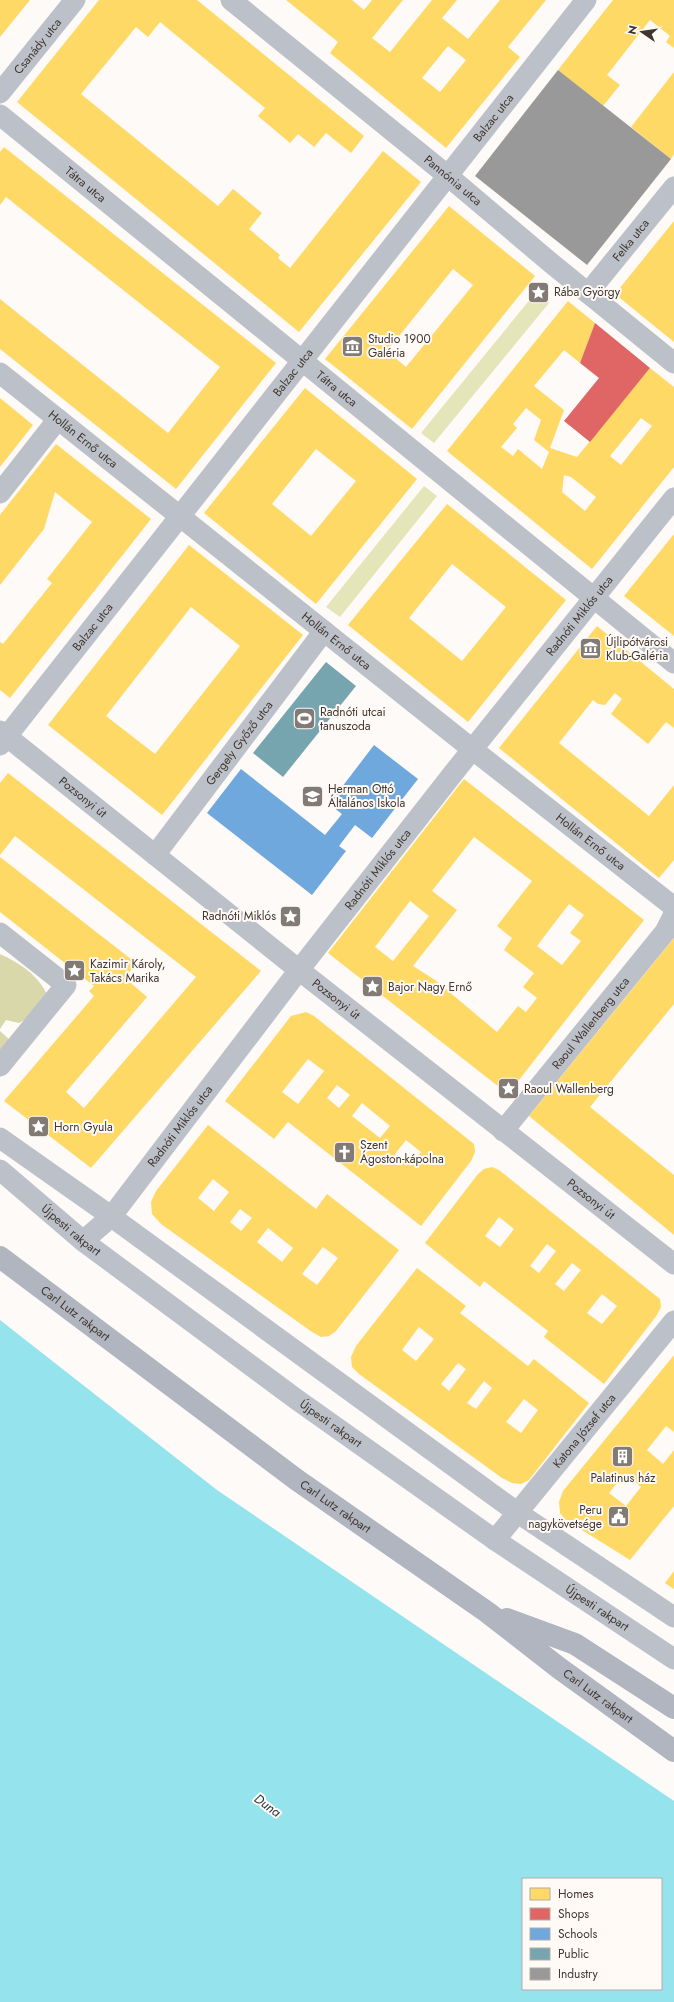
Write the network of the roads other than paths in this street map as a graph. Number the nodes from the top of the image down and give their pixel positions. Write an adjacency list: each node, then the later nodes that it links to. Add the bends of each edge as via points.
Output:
1 (75, 0): 4 (street, Csanády utca)
2 (231, 0): 6 (street, Pannónia utca)
3 (586, 0): 6 (street, Balzac utca)
4 (0, 93)
5 (0, 115): 9 (street, Tátra utca)
6 (448, 176): 8 (street, Pannónia utca); 9 (street, Balzac utca)
7 (674, 187): 8 (street, Felka utca)
8 (588, 293): 10 (street, Pannónia utca)
9 (302, 361): 15 (street, Balzac utca); 16 (street, Tátra utca)
10 (674, 363)
11 (0, 373): 12 (street, Hollán Ernő utca)
12 (58, 419): 13 (street); 15 (street, Hollán Ernő utca)
13 (0, 493)
14 (674, 498): 16 (street, Radnóti Miklós utca)
15 (180, 516): 17 (street, Hollán Ernő utca); 19 (street, Balzac utca)
16 (594, 598): 18 (street, Tátra utca); 20 (street, Radnóti Miklós utca)
17 (324, 631): 20 (street, Hollán Ernő utca); 21 (street, Gergely Győző utca)
18 (674, 663)
19 (2, 738): 21 (street, Pozsonyi út)
20 (472, 749): 22 (street, Hollán Ernő utca); 25 (street, Radnóti Miklós utca)
21 (155, 855): 25 (street, Pozsonyi út)
22 (674, 908)
23 (674, 914): 27 (street, Raoul Wallenberg utca, via 665,932)
24 (0, 933): 26 (street, via 66,985)
25 (299, 970): 27 (street, Pozsonyi út); 30 (street, Radnóti Miklós utca)
26 (0, 1066)
27 (503, 1131): 33 (street, Pozsonyi út)
28 (0, 1138): 30 (street)
29 (0, 1170): 31 (street, Újpesti rakpart)
30 (111, 1217): 31 (street, Radnóti Miklós utca); 35 (street)
31 (83, 1241): 36 (street, Újpesti rakpart, via 296,1399)
32 (0, 1257): 37 (main road, Carl Lutz rakpart, via 297,1480)
33 (674, 1264)
34 (674, 1321): 35 (street, Katona József utca)
35 (518, 1513): 36 (street, Katona József utca); 38 (street)
36 (495, 1540): 39 (street, Újpesti rakpart)
37 (487, 1612): 40 (main road, via 575,1644); 41 (main road, Carl Lutz rakpart)
38 (674, 1617)
39 (674, 1659)
40 (674, 1708)
41 (674, 1751)

